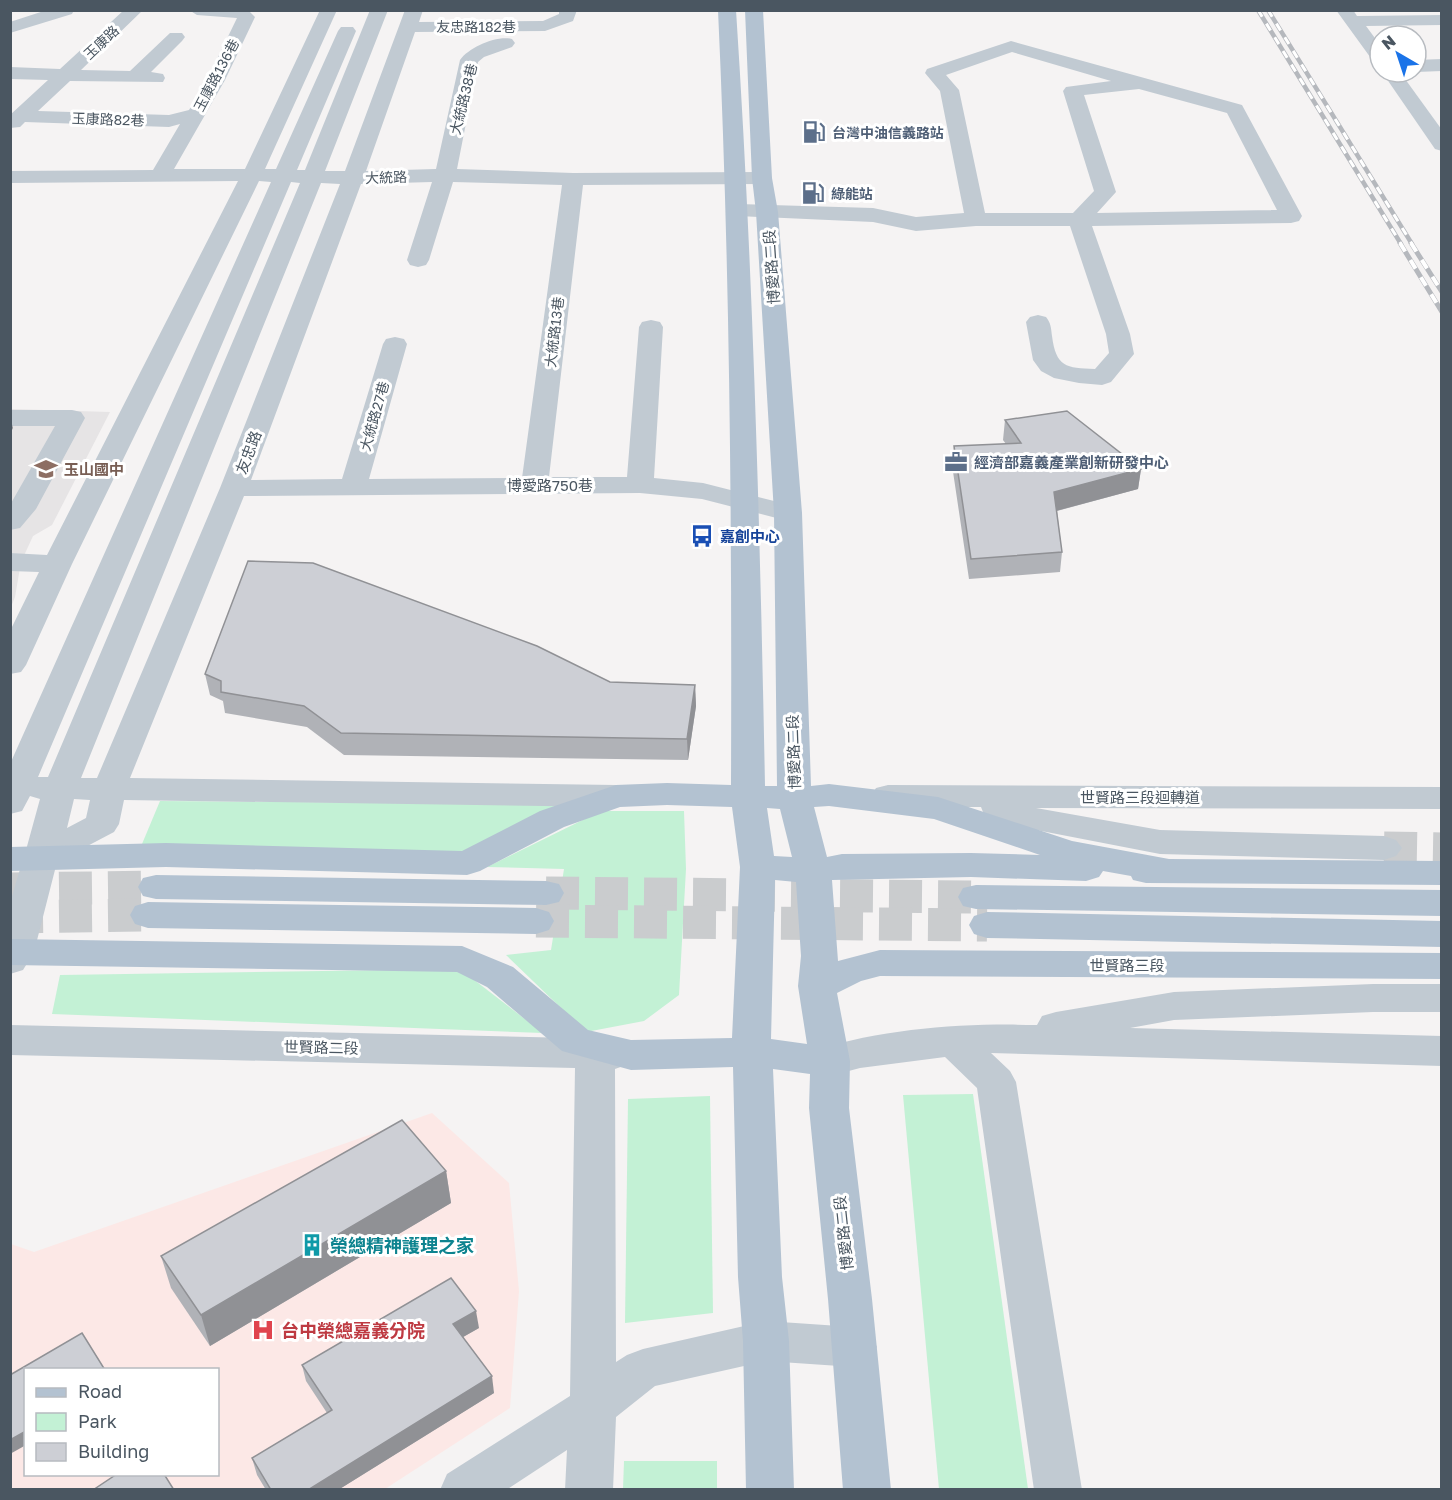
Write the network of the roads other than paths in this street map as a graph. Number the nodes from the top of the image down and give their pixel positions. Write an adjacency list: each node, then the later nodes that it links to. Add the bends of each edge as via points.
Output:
1 (66, 10): 13 (street)
2 (135, 10): 18 (street, 玉康路)
3 (197, 10): 23 (street, 玉康路136巷, via 239,12 246,17)
4 (329, 10): 26 (street)
5 (356, 10): 29 (street)
6 (379, 10): 30 (street)
7 (568, 10): 11 (street, 友忠路182巷, via 567,17 545,26)
8 (728, 10): 32 (main road, 博愛路二段)
9 (754, 10): 34 (main road, 博愛路二段)
10 (1348, 16): 12 (street); 15 (street)
11 (411, 19): 33 (street, 友忠路)
12 (1442, 20)
13 (10, 28)
14 (176, 37): 19 (street)
15 (1368, 42)
16 (506, 43): 27 (street, 大統路38巷, via 469,60)
17 (10, 73): 18 (street)
18 (67, 74): 19 (street, 玉康路); 24 (street, 玉康路)
19 (135, 77): 20 (street, 玉康路)
20 (156, 78)
21 (1139, 83): 38 (street, via 1011,46 934,73 950,90); 39 (street, via 1073,91 1105,192); 39 (street, via 1235,109 1291,216)
22 (1399, 84): 25 (street)
23 (195, 114): 24 (street, 玉康路82巷, via 169,121); 28 (street, 玉康路136巷)
24 (16, 120)
25 (1442, 145)
26 (252, 175): 28 (street, 大統路); 29 (street, 大統路); 53 (street)
27 (445, 175): 33 (street, 大統路); 35 (street, 大統路); 40 (street)
28 (160, 176): 31 (street, 大統路)
29 (285, 176): 30 (street, 大統路); 57 (street)
30 (314, 176): 33 (street, 大統路); 55 (street)
31 (10, 177)
32 (736, 177): 34 (street, 大統路); 35 (street, 大統路); 36 (main road, 博愛路二段)
33 (353, 178): 47 (street, 友忠路)
34 (762, 178): 37 (main road, 博愛路二段)
35 (573, 179): 45 (street, 大統路13巷)
36 (738, 210): 37 (street); 49 (main road, 博愛路二段)
37 (767, 212): 38 (street, via 873,215 916,224); 50 (main road, 博愛路二段)
38 (976, 219): 39 (street)
39 (1079, 220): 41 (street, via 1122,354 1102,376 1076,376 1052,368 1044,358)
40 (418, 260)
41 (1038, 322)
42 (651, 327): 46 (street)
43 (395, 344): 48 (street, 大統路27巷)
44 (10, 418): 51 (street, via 72,418 22,509)
45 (535, 484): 46 (street, 博愛路750巷); 48 (street, 博愛路750巷)
46 (640, 485): 49 (street, 博愛路750巷, via 704,491)
47 (234, 488): 48 (street, 博愛路750巷); 56 (street, 友忠路)
48 (353, 488)
49 (746, 502): 50 (street, 博愛路750巷); 61 (main road, 博愛路二段)
50 (788, 513): 62 (main road, 博愛路二段)
51 (10, 522)
52 (10, 562): 53 (street)
53 (57, 564): 54 (street)
54 (10, 664)
55 (60, 789): 56 (street); 57 (street); 65 (street)
56 (109, 789): 58 (street); 65 (street, 友忠路, via 102,824)
57 (13, 792)
58 (616, 796): 61 (main road); 65 (main road, via 552,819 467,863 166,855)
59 (839, 796): 60 (street, 世賢路三段迴轉道); 62 (main road); 68 (main road, via 938,808 1067,852)
60 (955, 796): 63 (street, 世賢路三段迴轉道); 64 (street, via 1030,818 1160,842)
61 (748, 797): 62 (main road); 66 (main road, 博愛路二段)
62 (794, 798): 67 (main road, 博愛路二段)
63 (1442, 798)
64 (1384, 848)
65 (25, 858): 75 (street)
66 (758, 867): 67 (main road); 82 (main road, 博愛路二段)
67 (813, 871): 70 (main road, via 843,866); 77 (main road, 博愛路二段, via 820,956)
68 (1168, 871): 69 (main road); 70 (main road)
69 (1442, 873)
70 (978, 896): 72 (main road); 74 (main road)
71 (152, 901): 73 (main road)
72 (1442, 903)
73 (541, 907)
74 (1442, 934)
75 (12, 955): 83 (main road, via 462,959 500,977 576,1041)
76 (1442, 966): 77 (main road, 世賢路三段, via 880,963 849,971)
77 (817, 986): 84 (main road, 博愛路二段)
78 (1442, 999): 80 (street, via 1174,1006)
79 (10, 1040): 83 (street, 世賢路二段)
80 (965, 1040): 81 (street); 84 (street); 92 (street, via 996,1082)
81 (1442, 1051)
82 (751, 1052): 83 (main road); 84 (main road); 85 (main road, 博愛路二段)
83 (612, 1054): 87 (street, via 596,1080)
84 (830, 1060): 86 (main road, 博愛路二段, via 829,1108)
85 (766, 1341): 86 (street); 87 (street, via 643,1369); 90 (main road, 博愛路二段)
86 (854, 1347): 91 (main road, 博愛路二段)
87 (593, 1407): 88 (street); 89 (street)
88 (464, 1490)
89 (589, 1490)
90 (771, 1490)
91 (867, 1490)
92 (1058, 1490)

